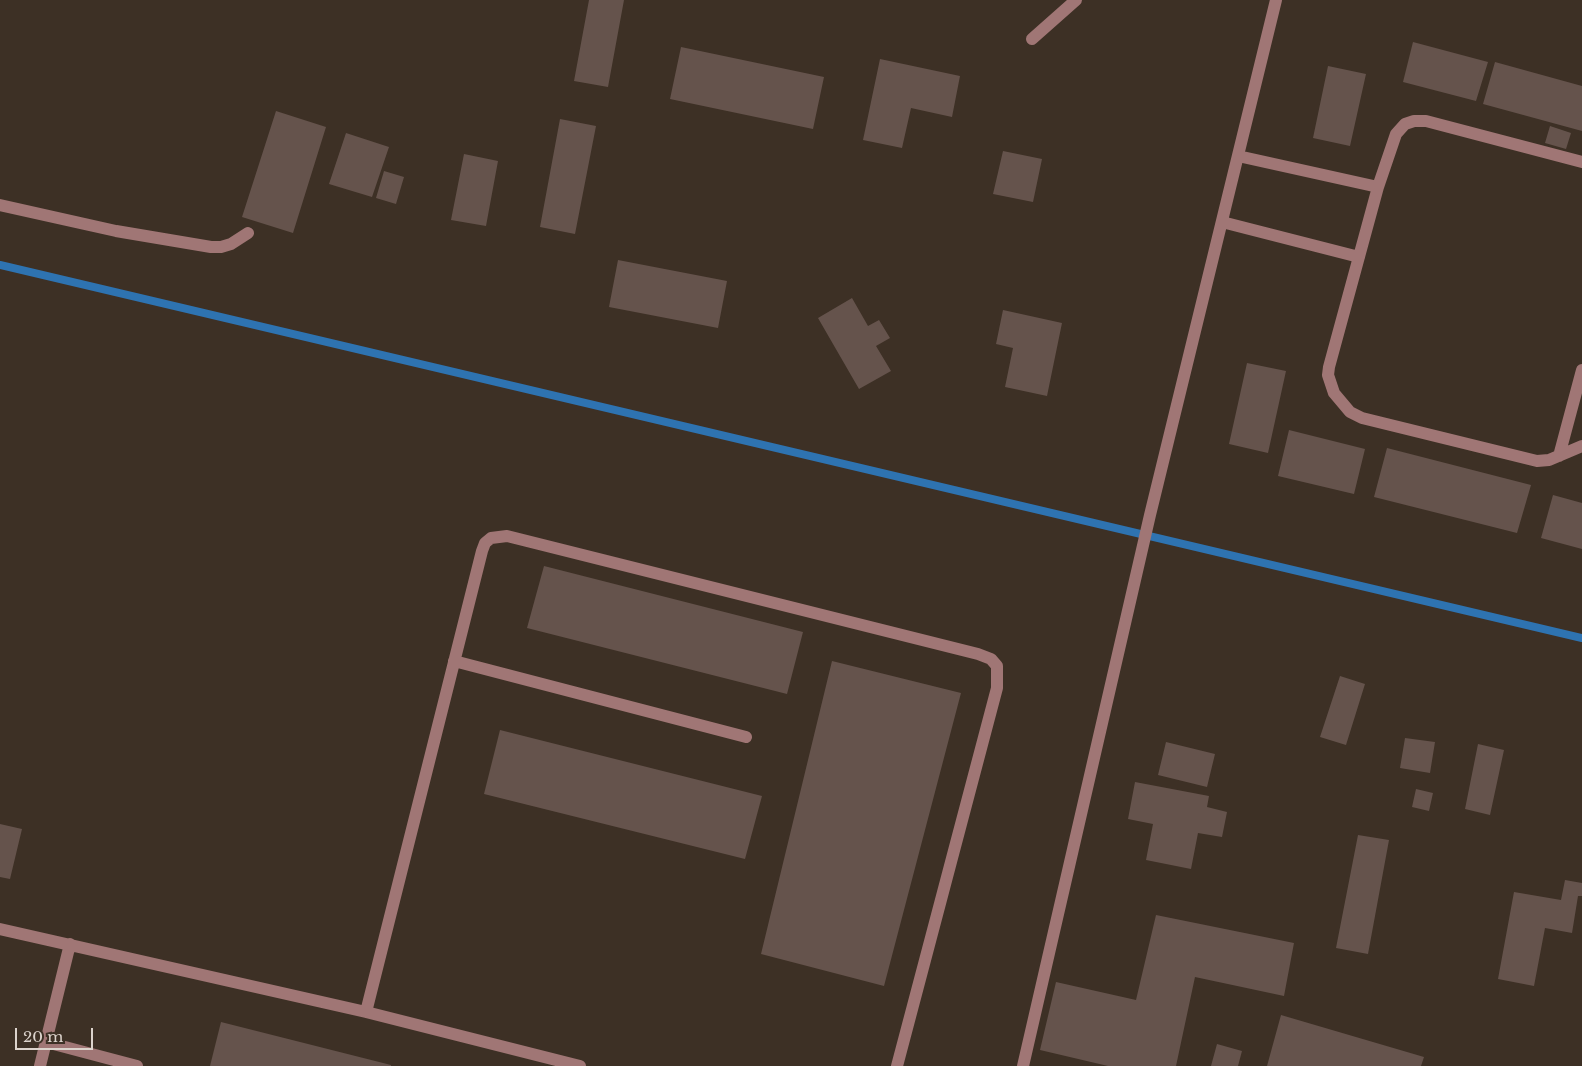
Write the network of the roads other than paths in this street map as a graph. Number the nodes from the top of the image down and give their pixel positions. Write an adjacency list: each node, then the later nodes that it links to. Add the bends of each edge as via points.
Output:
1 (1076, 0): 3 (street)
2 (1274, 0): 4 (street)
3 (1032, 39)
4 (1238, 156): 6 (street); 8 (street)
5 (1582, 162): 6 (street, via 1426,121 1414,121 1404,124 1396,134)
6 (1378, 187): 10 (street)
7 (0, 205): 9 (street, via 116,231 211,247 231,244)
8 (1222, 222): 10 (street); 24 (street, via 1150,514)
9 (248, 233)
10 (1359, 257): 13 (street, via 1328,375 1334,393 1350,412 1362,418 1537,461)
11 (1582, 372): 13 (street)
12 (1582, 446): 13 (street)
13 (1559, 456)
14 (454, 661): 15 (street); 18 (street); 23 (street, via 482,551 485,543 499,536 991,659 997,666 997,688)
15 (746, 737)
16 (0, 929): 17 (street)
17 (70, 944): 18 (street); 19 (street)
18 (366, 1012): 22 (street)
19 (46, 1042): 20 (street); 21 (street)
20 (40, 1066)
21 (137, 1066)
22 (578, 1066)
23 (897, 1066)
24 (1024, 1066)

